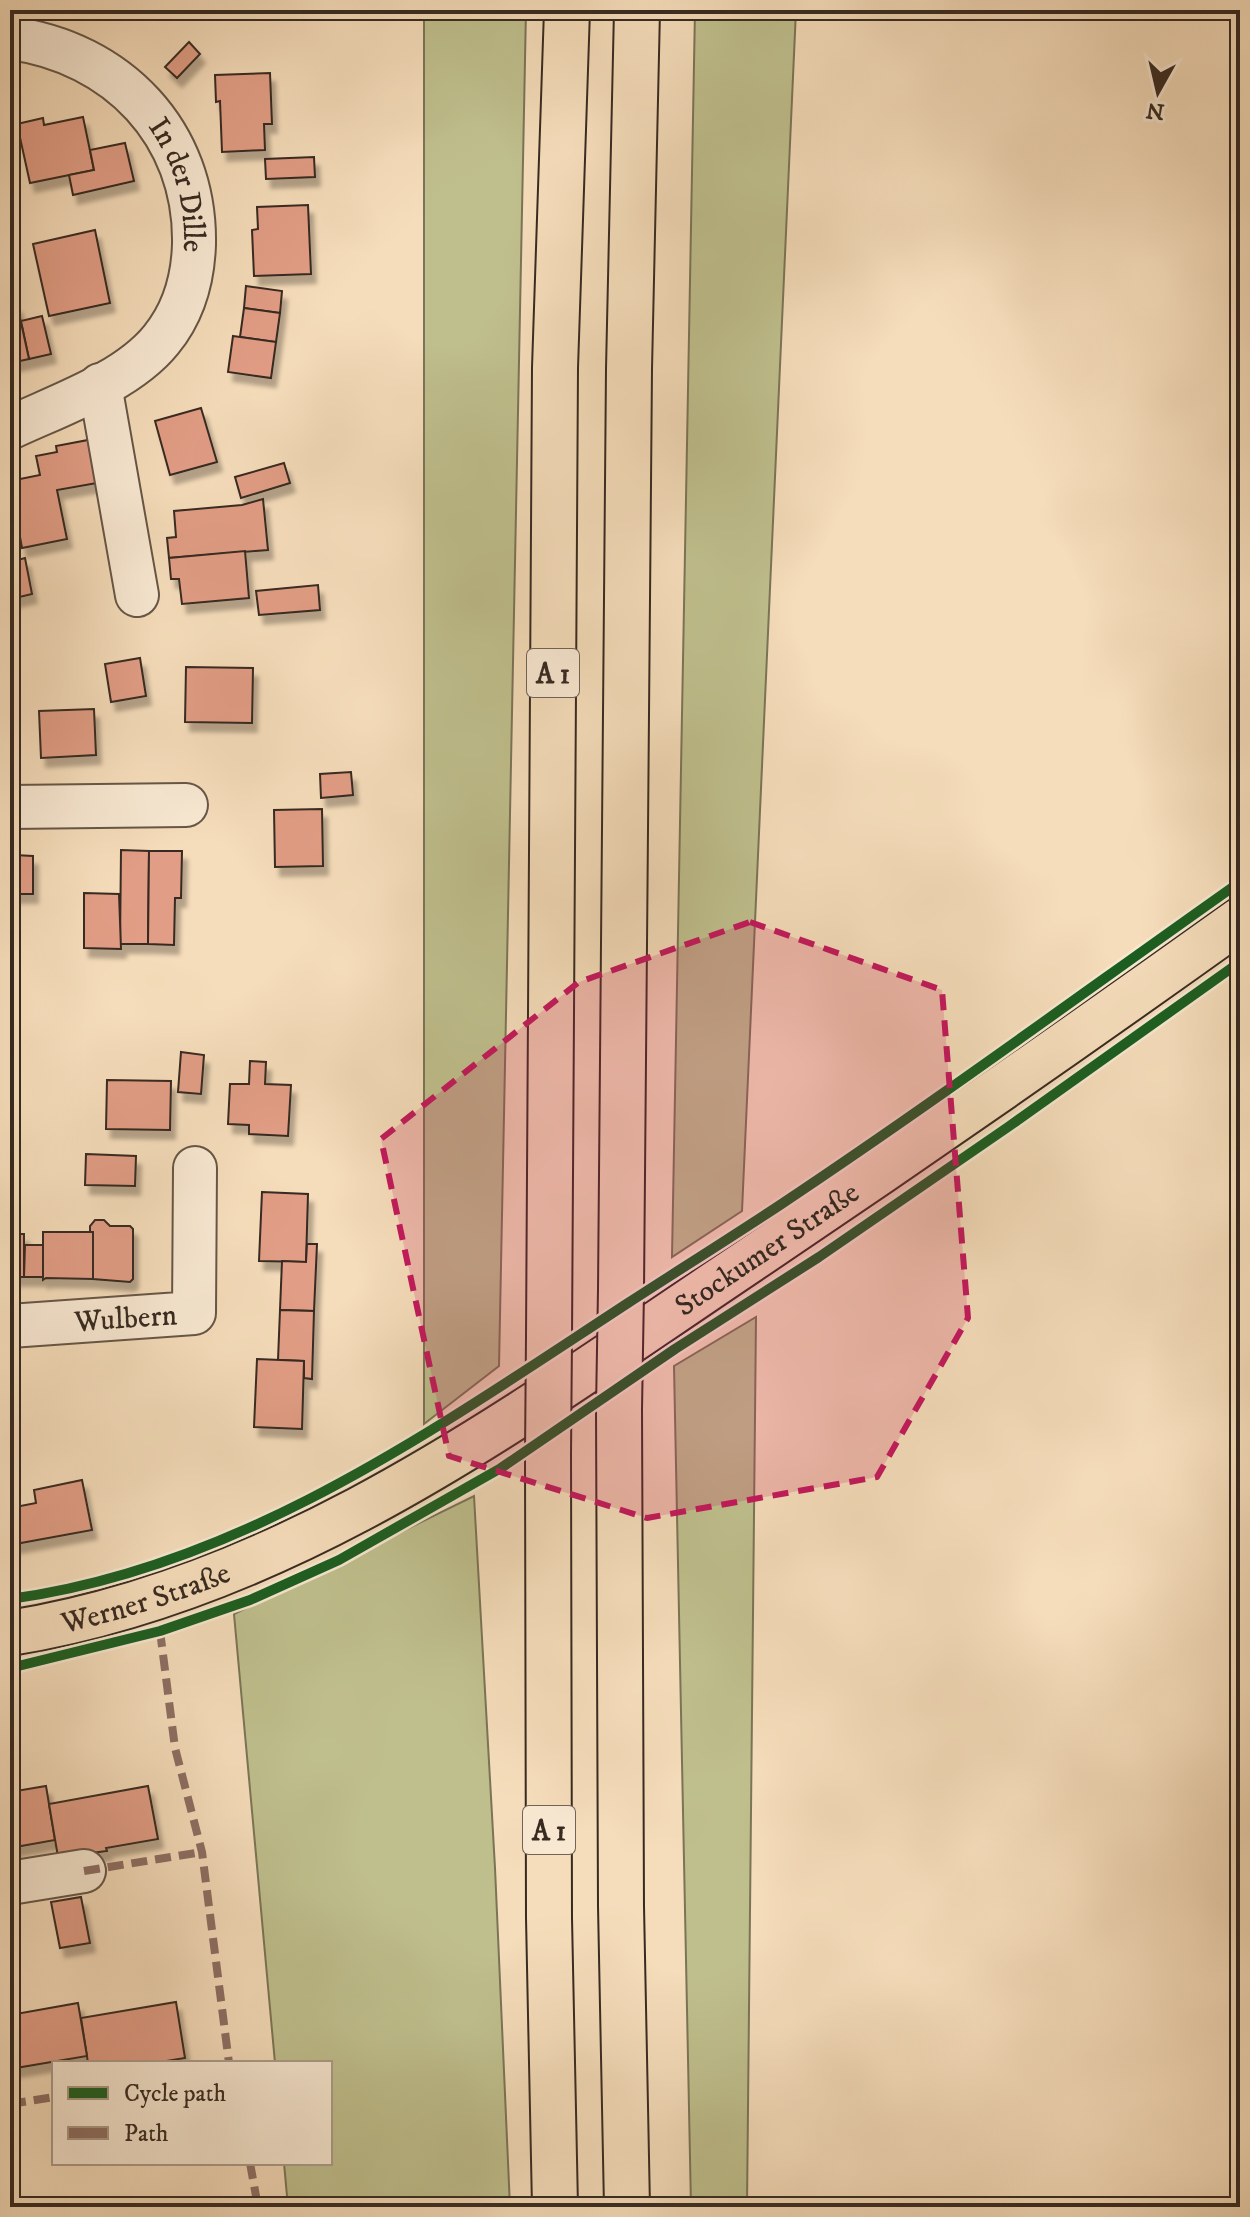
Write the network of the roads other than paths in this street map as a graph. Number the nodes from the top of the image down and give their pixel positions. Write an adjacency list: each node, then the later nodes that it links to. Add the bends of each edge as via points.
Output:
1 (567, 10): 16 (main road, A 1, bridge, via 555,368 548,1454)
2 (637, 10): 17 (main road, bridge, via 619,1409)
3 (10, 38): 4 (street, In der Dille, via 81,57 117,80 150,110 173,146 189,187 194,258 178,315 137,365)
4 (100, 385): 5 (street, In der Dille); 6 (street)
5 (10, 428)
6 (137, 595)
7 (186, 805): 8 (street)
8 (10, 807)
9 (1240, 920): 12 (main road, Stockumer Straße, via 984,1102 486,1435 345,1518)
10 (195, 1168): 11 (street, Wulbern, via 194,1313)
11 (10, 1326)
12 (278, 1550): 13 (main road, Werner Straße, via 155,1599)
13 (10, 1633)
14 (84, 1871): 15 (street)
15 (10, 1883)
16 (555, 2207)
17 (627, 2207)

